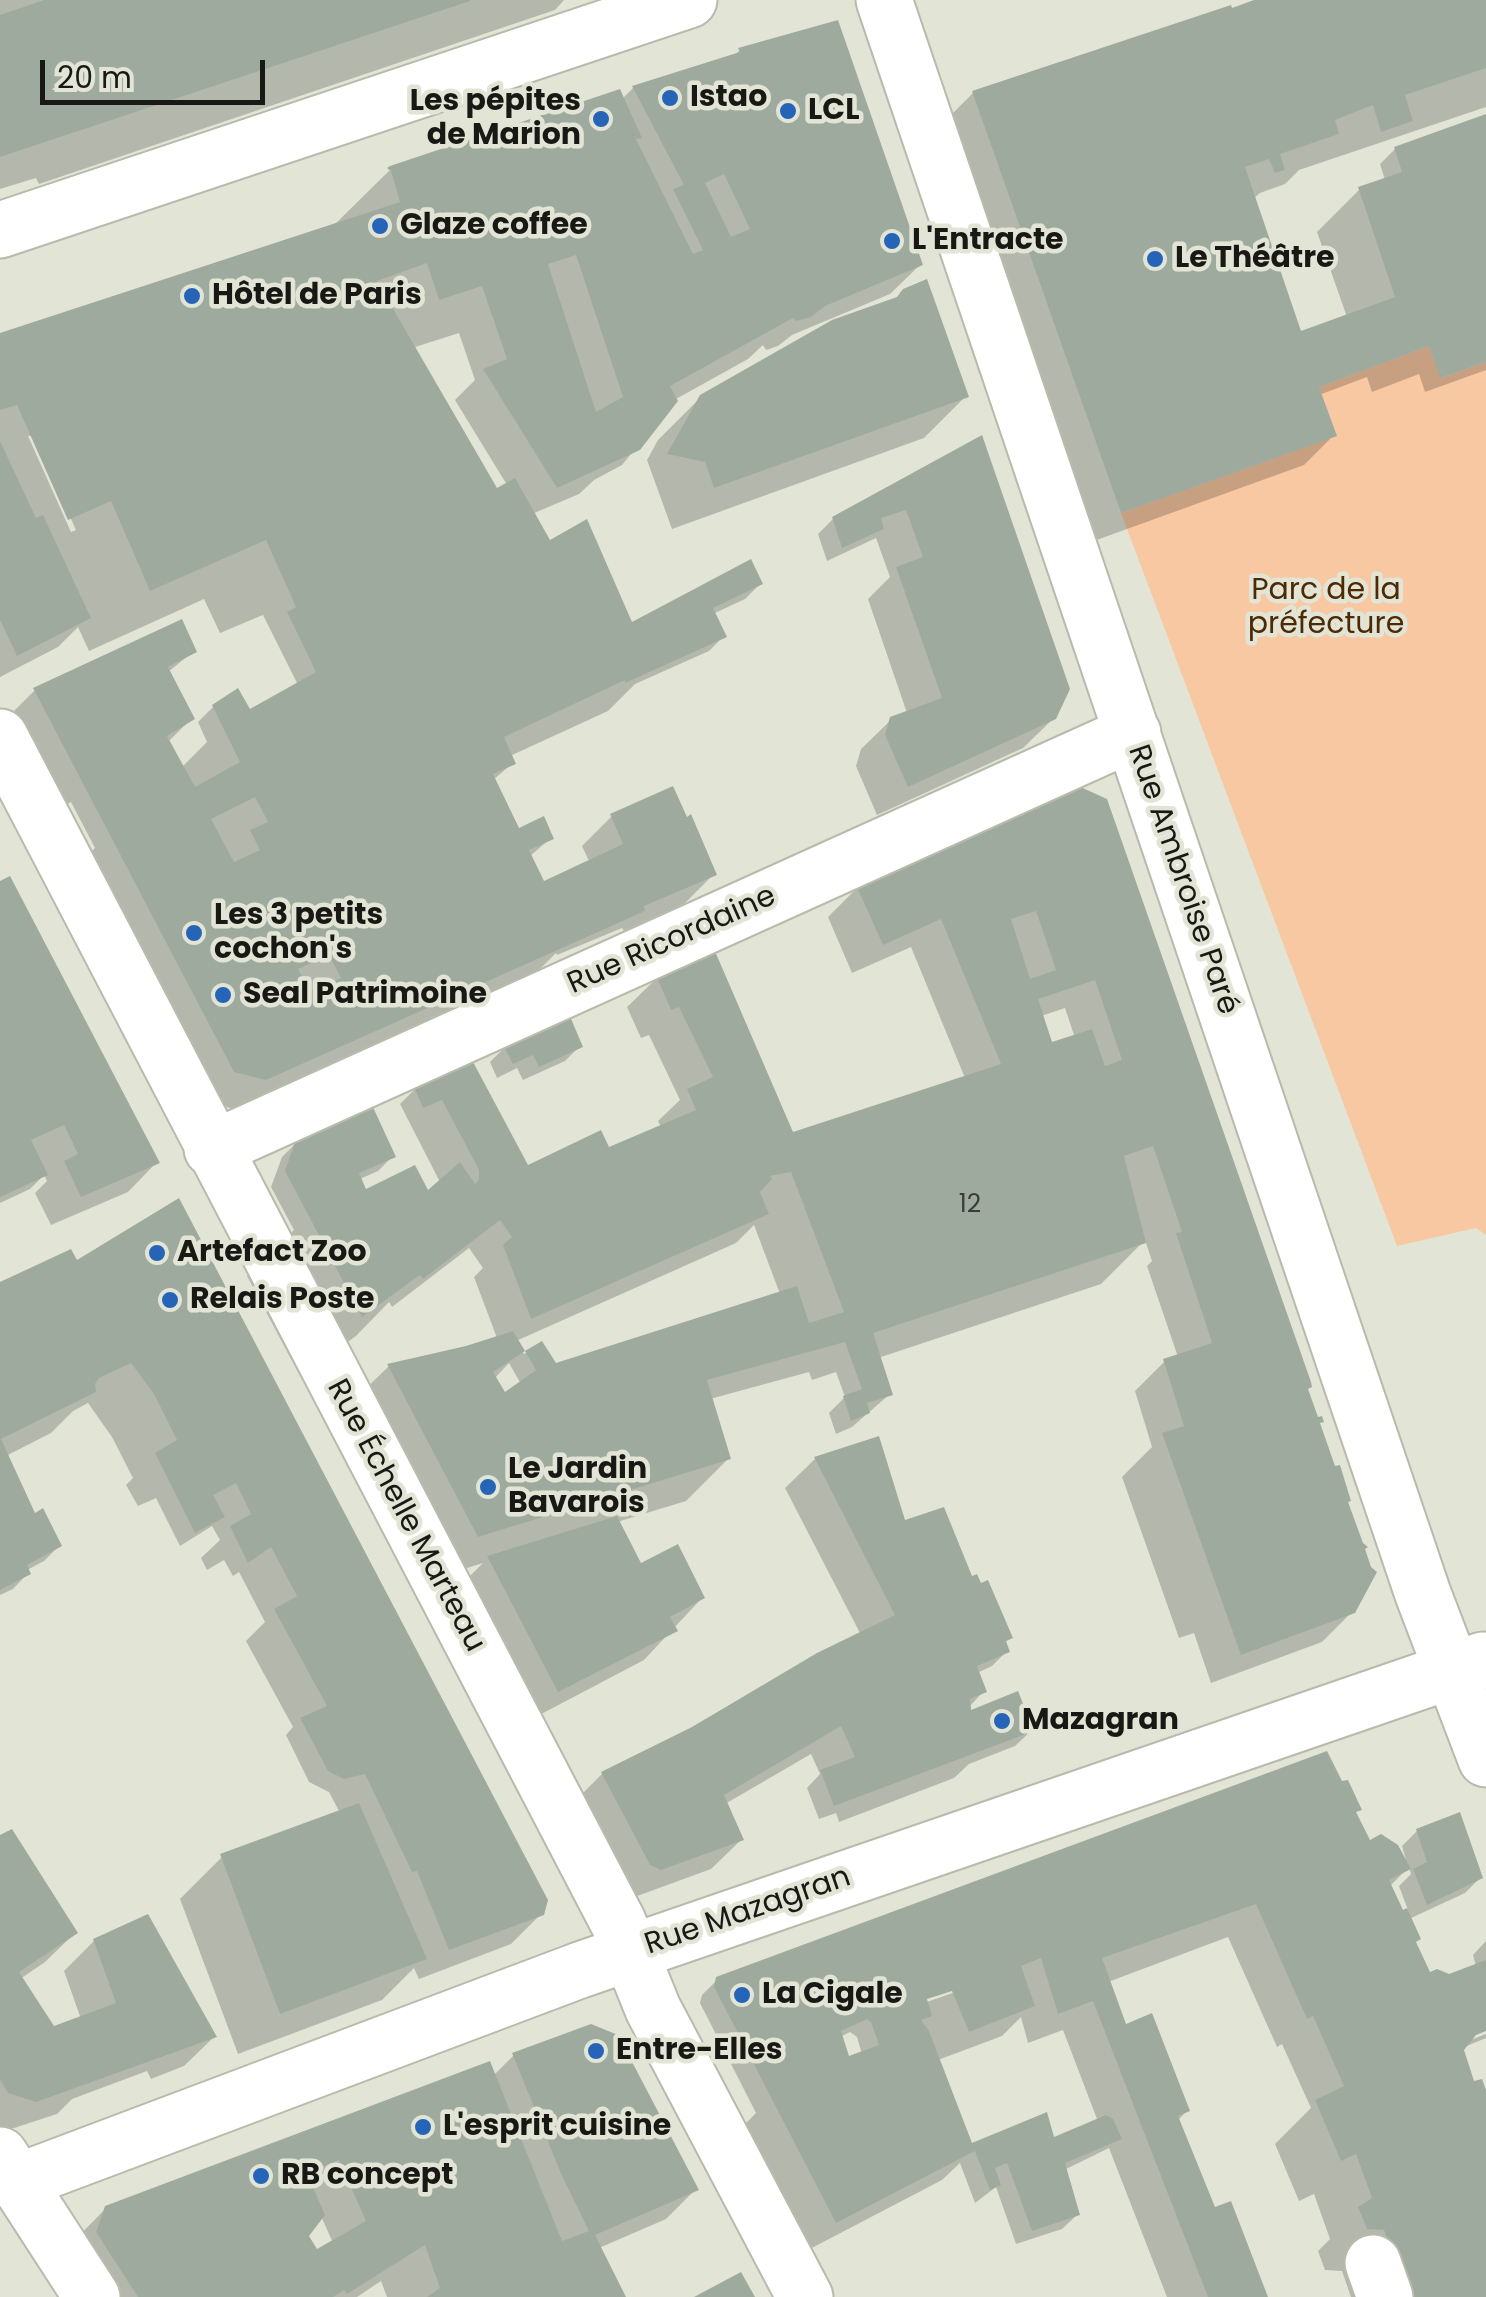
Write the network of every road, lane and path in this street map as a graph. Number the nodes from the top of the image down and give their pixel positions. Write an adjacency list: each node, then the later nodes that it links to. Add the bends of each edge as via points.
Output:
1 (689, 0): 3 (street)
2 (884, 0): 4 (street, Rue Ambroise Paré)
3 (0, 230)
4 (1132, 734): 6 (street, Rue Ricordaine); 7 (street, Rue Ambroise Paré)
5 (0, 737): 6 (street, Rue Échelle Marteau)
6 (212, 1149): 9 (street, Rue Échelle Marteau)
7 (1469, 1666): 8 (street, Rue Ambroise Paré); 9 (street, Rue Mazagran)
8 (1486, 1759)
9 (629, 1953): 10 (street, Rue Mazagran); 12 (street, Rue Échelle Marteau)
10 (8, 2168): 11 (street)
11 (92, 2297)
12 (805, 2297)

